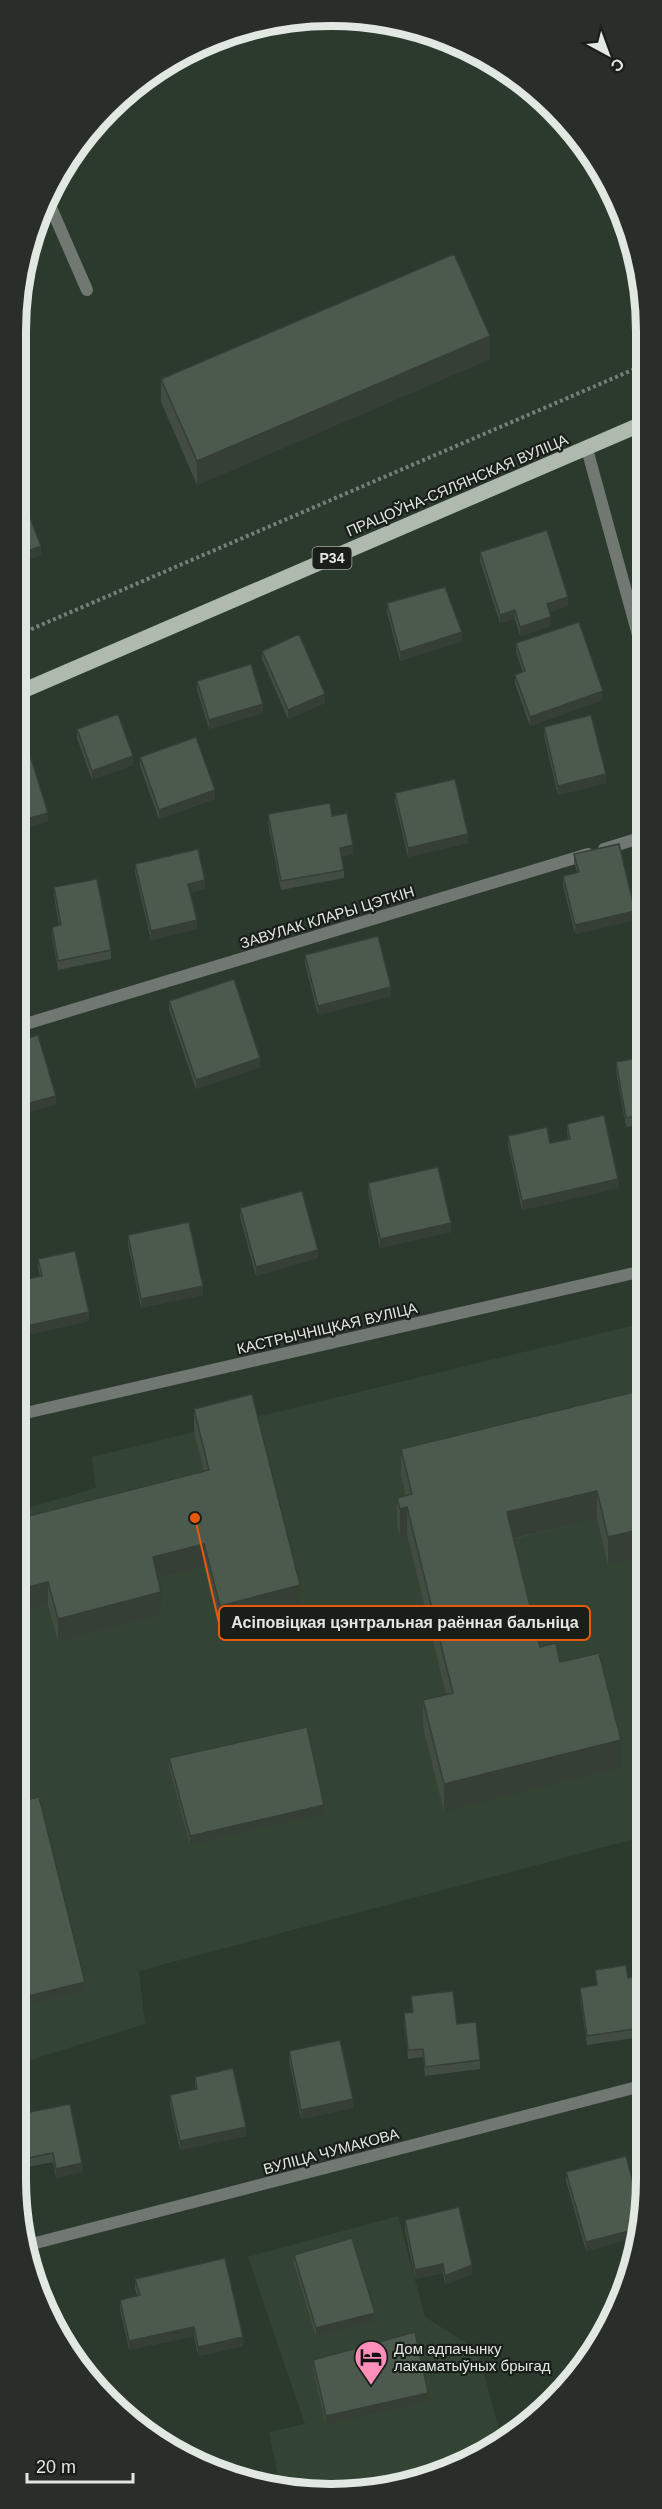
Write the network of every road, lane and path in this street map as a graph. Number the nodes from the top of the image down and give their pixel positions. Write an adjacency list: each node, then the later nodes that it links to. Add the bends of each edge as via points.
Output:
1 (51, 209): 2 (street)
2 (87, 290)
3 (636, 368): 7 (path)
4 (636, 427): 5 (main road, ПРАЦОЎНА-СЯЛЯНСКАЯ ВУЛІЦА / Р34)
5 (587, 449): 6 (street); 8 (main road, ПРАЦОЎНА-СЯЛЯНСКАЯ ВУЛІЦА / Р34)
6 (636, 628)
7 (26, 631)
8 (26, 689)
9 (636, 839): 10 (street, ЗАВУЛАК КЛАРЫ ЦЭТКІН)
10 (26, 1024)
11 (636, 1273): 12 (street, КАСТРЫЧНІЦКАЯ ВУЛІЦА)
12 (26, 1413)
13 (636, 2087): 14 (street, ВУЛІЦА ЧУМАКОВА)
14 (33, 2244)

